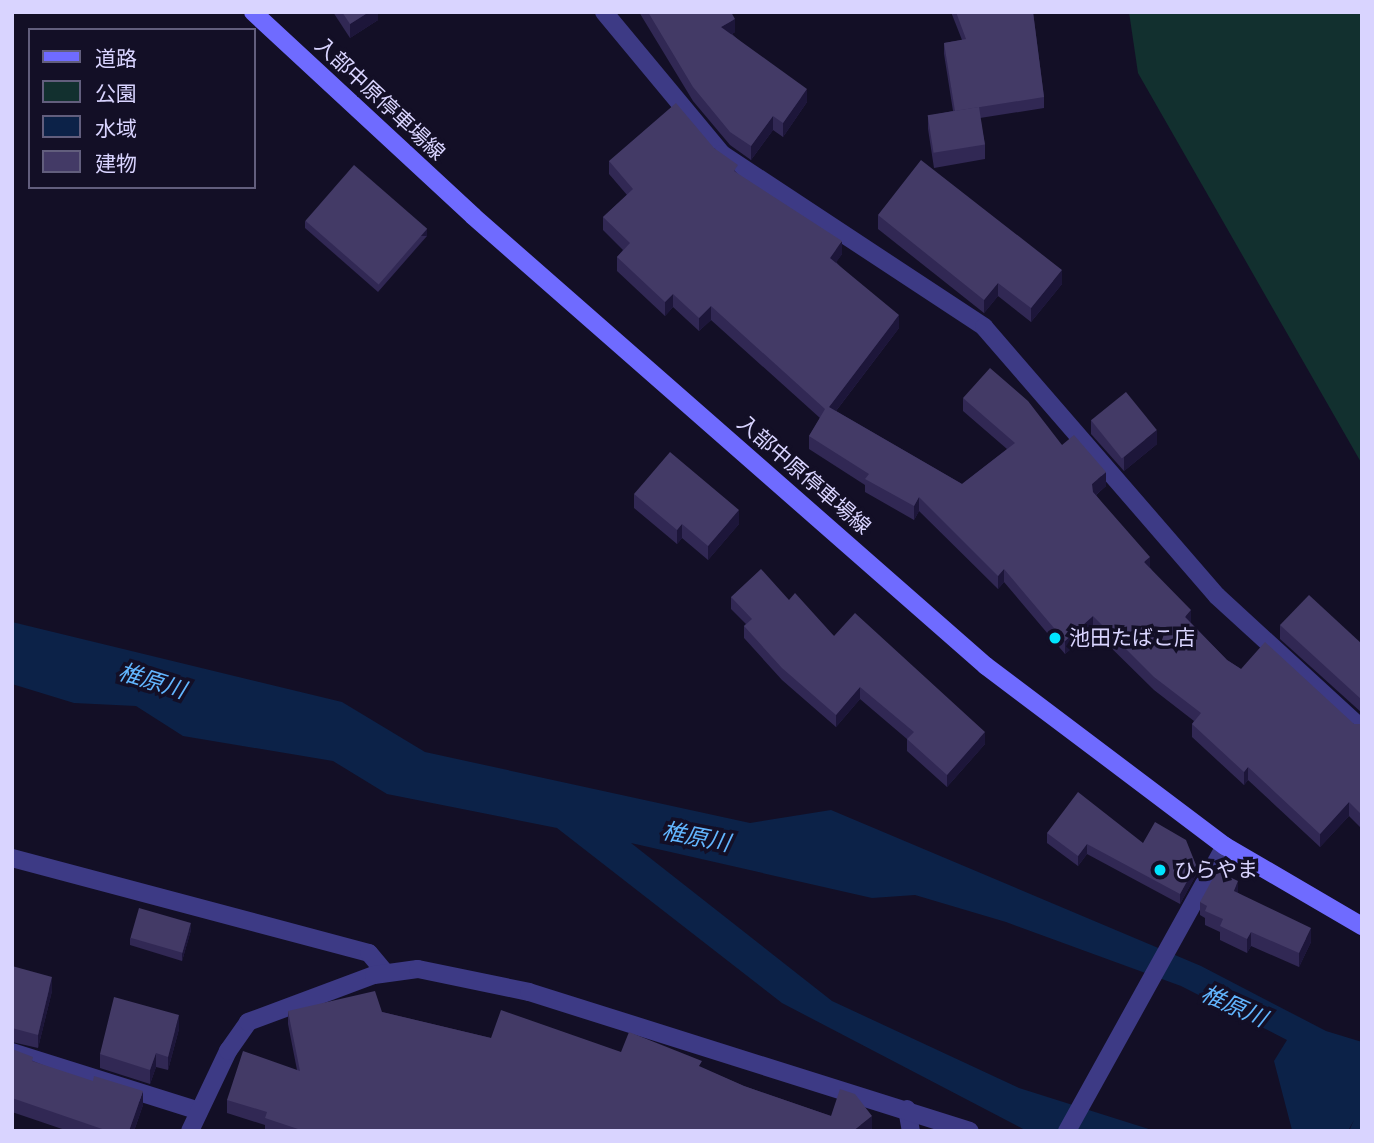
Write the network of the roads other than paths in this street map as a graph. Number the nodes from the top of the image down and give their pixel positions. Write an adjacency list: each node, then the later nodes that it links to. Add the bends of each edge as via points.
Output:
1 (253, 12): 4 (main road, 入部中原停車場線, via 473,216 986,666)
2 (604, 12): 3 (street, via 722,154 984,327 1217,596)
3 (1362, 729)
4 (1225, 846): 6 (main road, 入部中原停車場線); 14 (street)
5 (12, 858): 7 (street, via 369,953)
6 (1362, 926)
7 (386, 973): 9 (street, via 418,969 529,992 808,1083); 10 (street, via 248,1022)
8 (12, 1052): 10 (street)
9 (907, 1109): 12 (street); 13 (street)
10 (199, 1111): 11 (street)
11 (190, 1131)
12 (911, 1131)
13 (970, 1131)
14 (1067, 1131)

